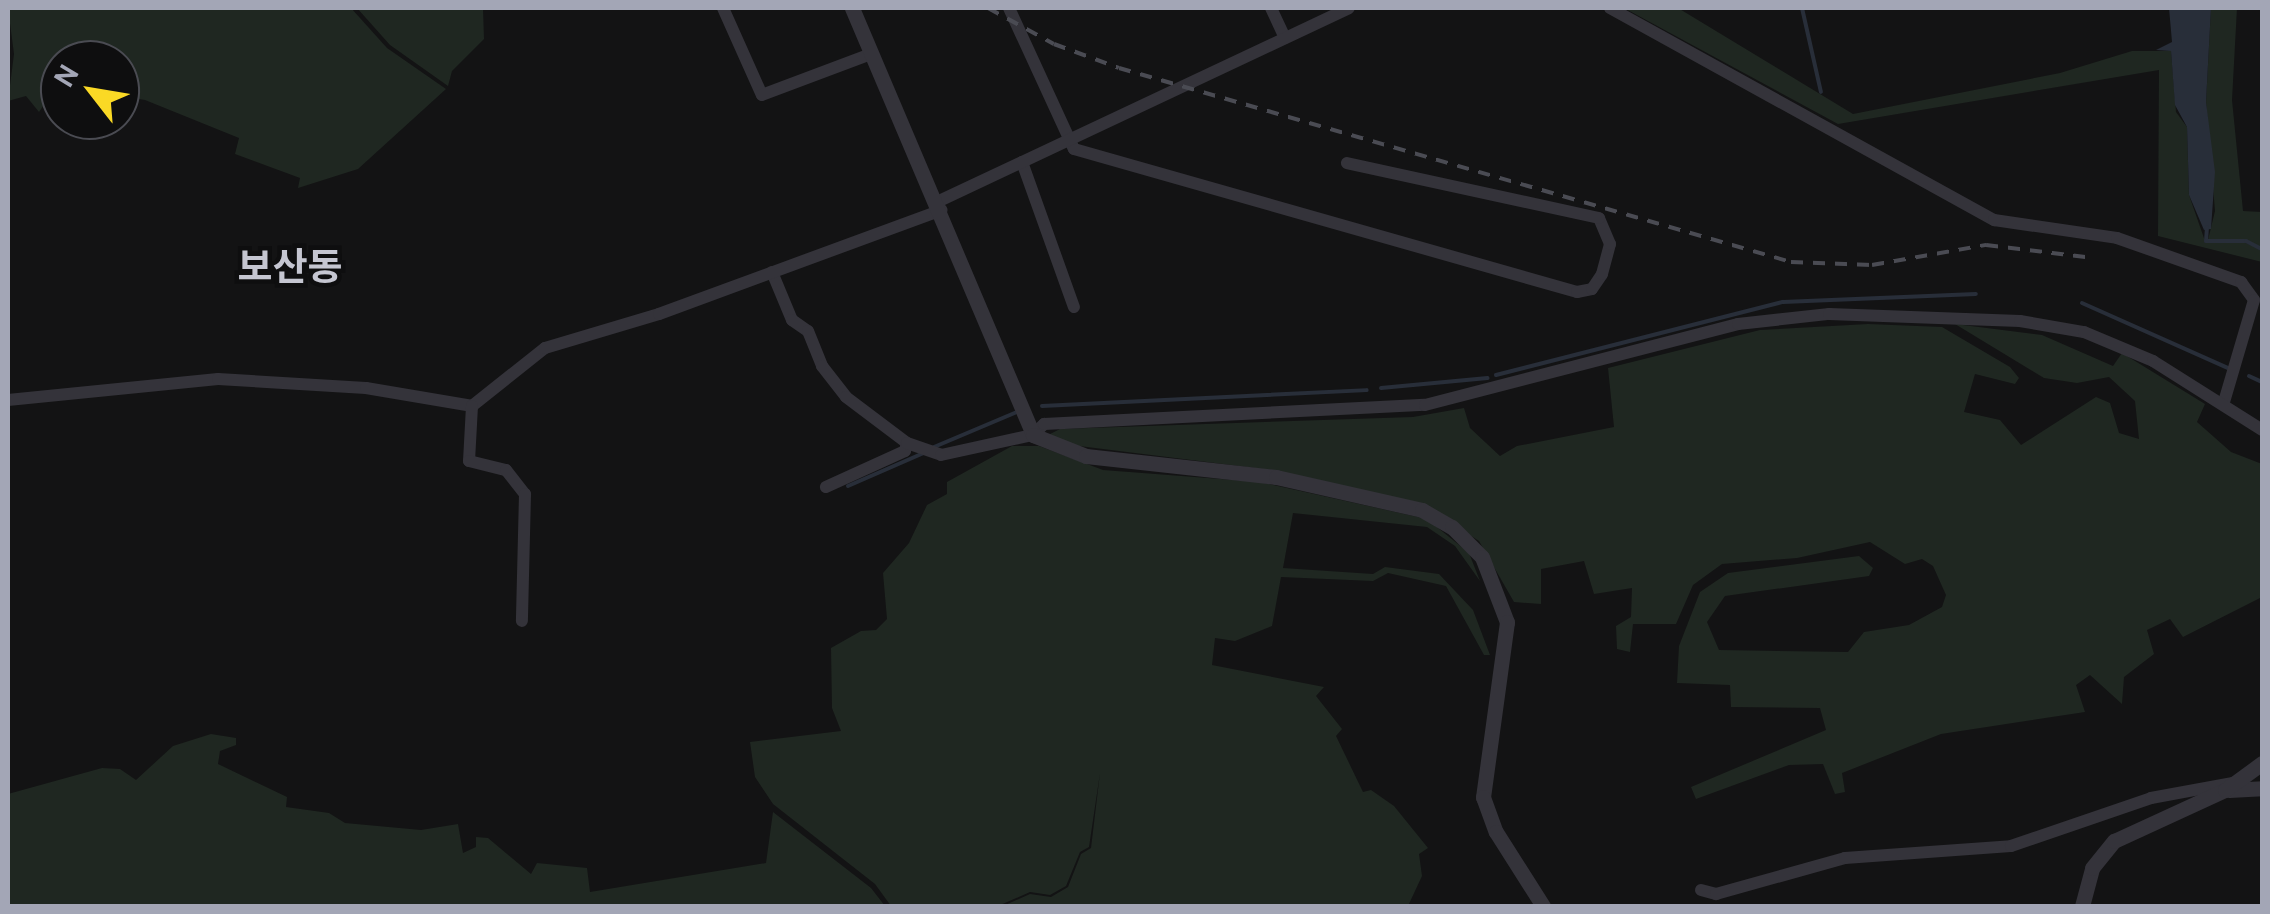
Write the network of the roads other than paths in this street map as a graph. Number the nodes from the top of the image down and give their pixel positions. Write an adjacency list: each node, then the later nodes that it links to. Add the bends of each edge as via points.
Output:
1 (723, 8): 8 (street, via 762,95)
2 (852, 8): 8 (street)
3 (1010, 8): 9 (street)
4 (1271, 8): 7 (street)
5 (1349, 8): 7 (street)
6 (1610, 8): 16 (street, via 1994,220 2117,238 2241,282 2254,300)
7 (1285, 38): 9 (street)
8 (871, 54): 12 (street)
9 (1067, 141): 10 (street); 11 (street, via 1090,154 1577,292 1592,289 1602,274 1610,244 1599,218)
10 (1022, 162): 12 (street); 14 (street)
11 (1347, 163)
12 (939, 206): 13 (street); 19 (street)
13 (772, 272): 17 (street, via 528,355 492,396); 20 (street, via 792,320 808,331 822,366 846,396)
14 (1074, 306)
15 (8, 400): 17 (street, via 72,388 218,380 366,388)
16 (2224, 402): 18 (street); 19 (street, via 2084,332 2010,320 1830,314 1738,324 1426,405 1044,424)
17 (472, 406): 22 (street, via 469,461 506,470 525,494)
18 (2262, 430)
19 (1033, 434): 20 (street); 27 (street, via 1086,456 1276,477 1390,502 1438,517 1460,534 1493,577 1507,622 1486,762 1486,813)
20 (919, 448): 21 (street)
21 (826, 488)
22 (522, 621)
23 (2262, 763): 24 (street)
24 (2232, 786): 25 (street); 26 (street, via 2151,798 2011,846 1845,858 1716,894); 28 (street, via 2106,847 2088,876)
25 (2262, 788)
26 (1701, 890)
27 (1543, 906)
28 (2082, 906)

